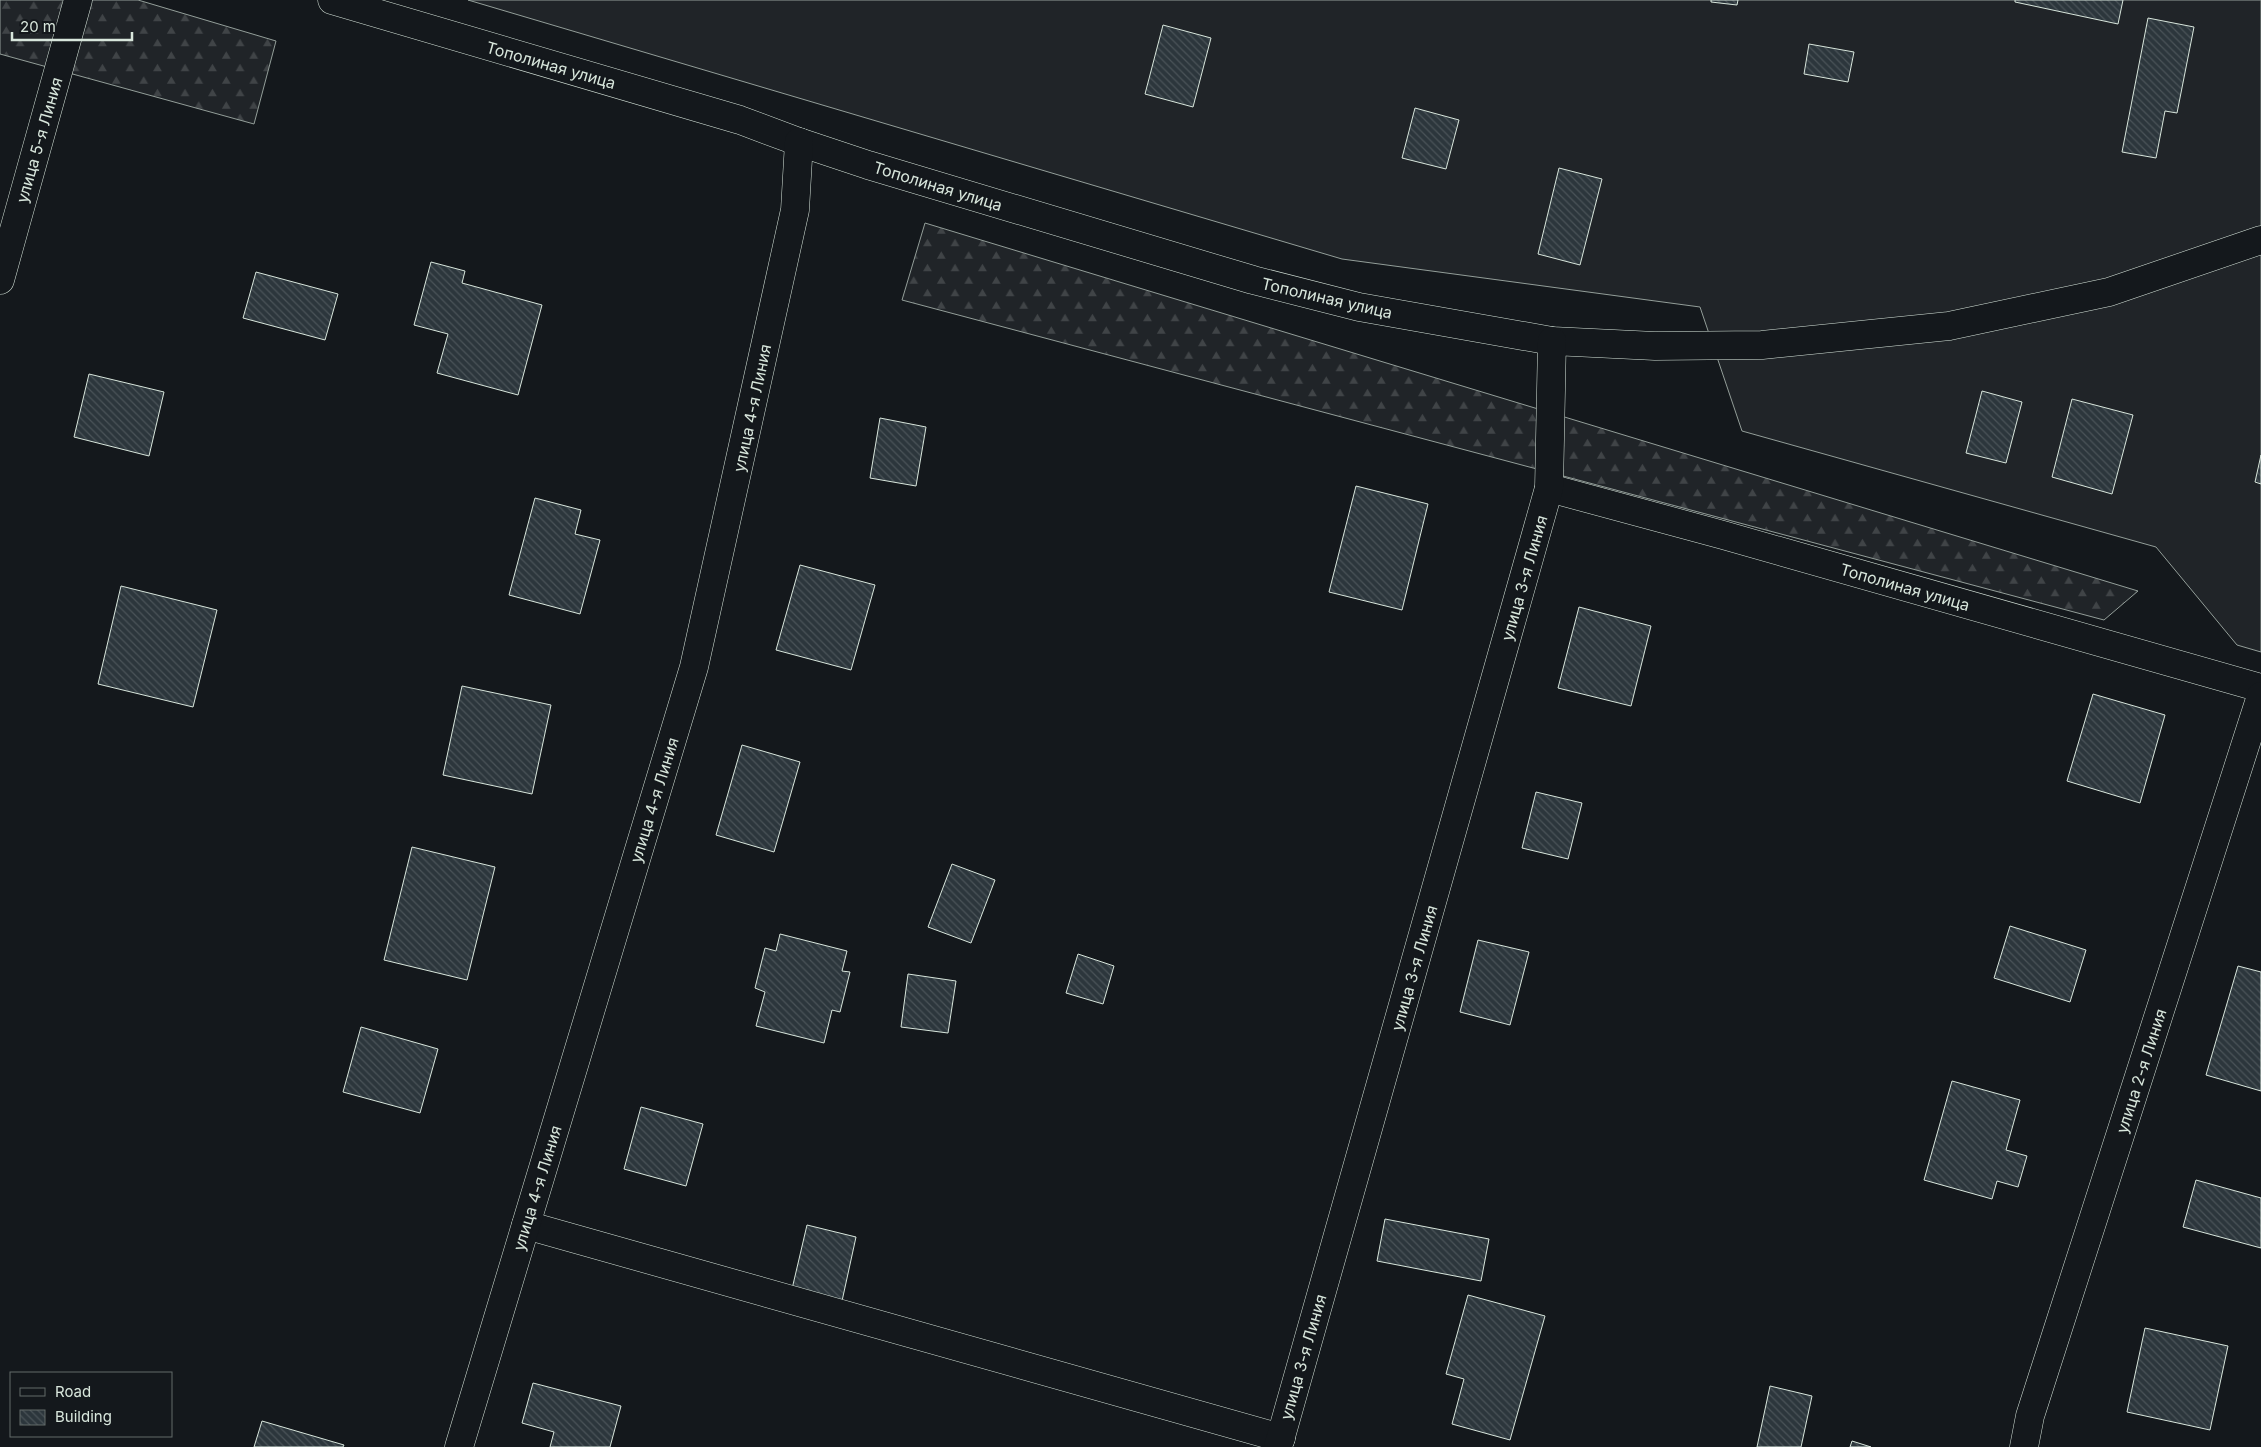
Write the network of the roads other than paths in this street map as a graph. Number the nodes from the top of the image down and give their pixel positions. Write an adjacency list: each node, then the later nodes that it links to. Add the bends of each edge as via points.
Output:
1 (78, 0): 5 (street, улица 5-я Линия)
2 (332, 0): 3 (street, Тополиная улица, via 740,120)
3 (799, 142): 6 (street, Тополиная улица, via 1253,280 1359,308); 10 (street, улица 4-я Линия, via 795,210 694,667)
4 (2261, 240): 6 (street, Тополиная улица, via 2109,292 1948,326 1762,345 1655,346)
5 (0, 280)
6 (1552, 341): 7 (street, улица 3-я Линия)
7 (1549, 488): 8 (street, Тополиная улица); 11 (street, улица 3-я Линия)
8 (2261, 688)
9 (2261, 696): 13 (street, улица 2-я Линия, via 2030,1416)
10 (526, 1225): 11 (street); 12 (street, улица 4-я Линия)
11 (1279, 1443)
12 (459, 1447)
13 (2024, 1447)

